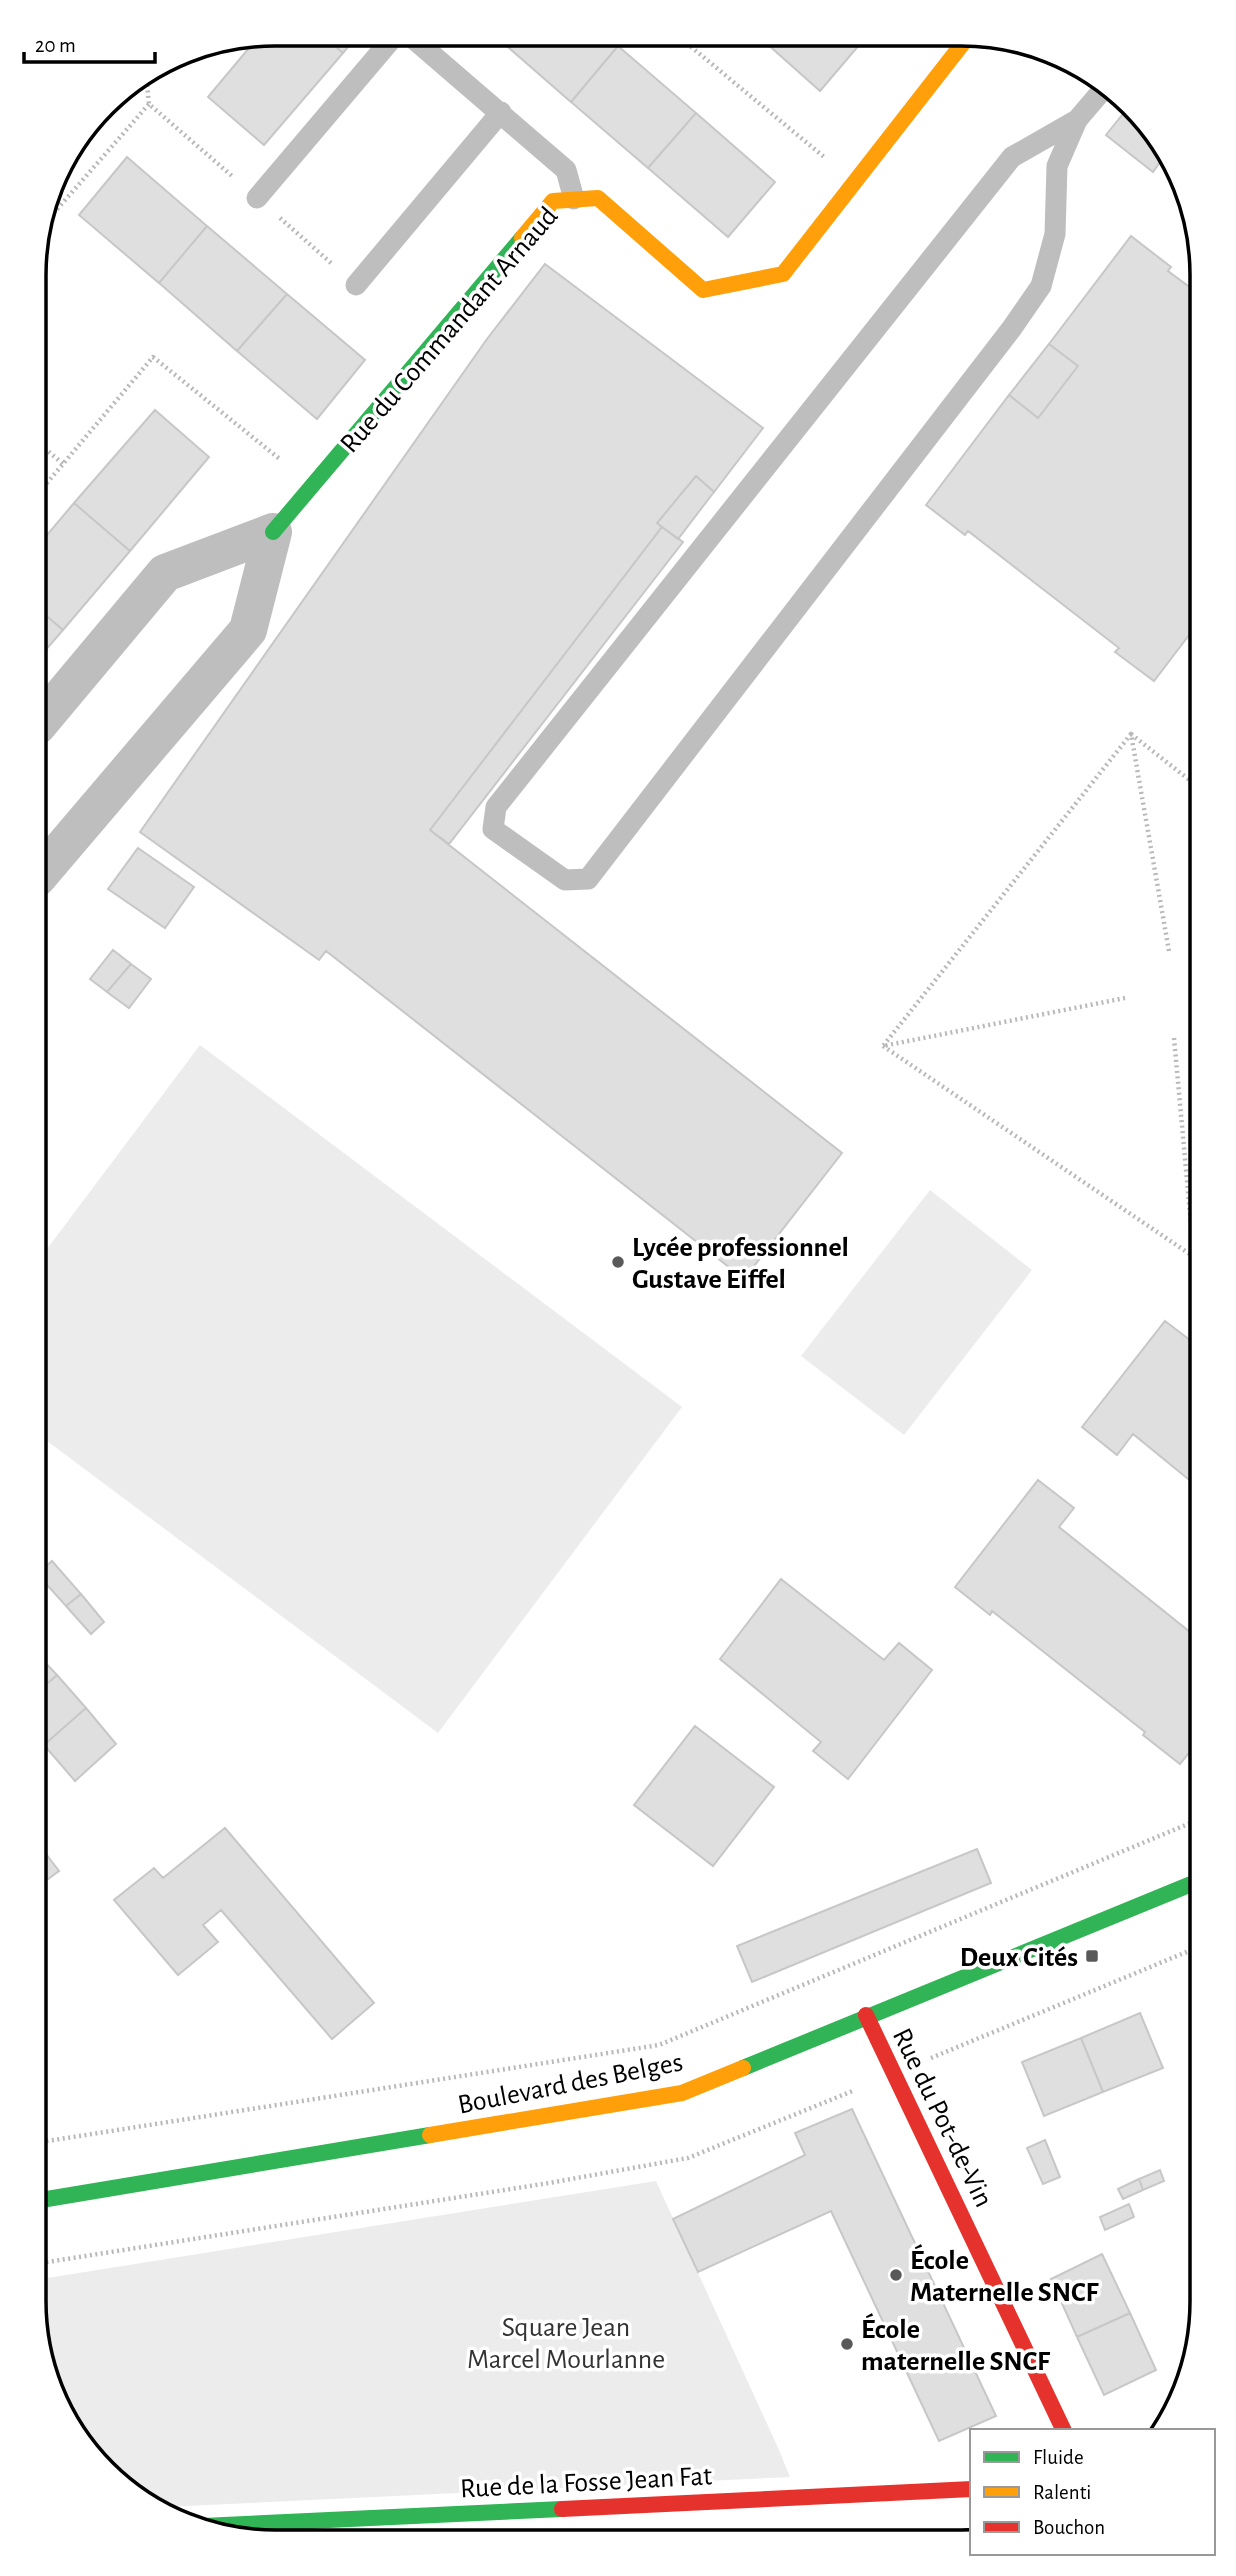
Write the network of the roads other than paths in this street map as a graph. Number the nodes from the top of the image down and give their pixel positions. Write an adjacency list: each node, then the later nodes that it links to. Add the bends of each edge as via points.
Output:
1 (386, 46): 7 (lane)
2 (422, 46): 5 (lane)
3 (961, 46): 8 (street, Rue du Commandant Arnaud, via 783,274 703,290 598,198)
4 (1100, 93): 6 (lane)
5 (500, 113): 8 (lane, via 566,170); 9 (lane)
6 (1077, 120): 6 (lane, via 1056,166 1055,234 1041,286 588,879 565,880 493,829 496,807 1012,157)
7 (257, 198)
8 (574, 199): 10 (street, Rue du Commandant Arnaud, via 553,201)
9 (356, 285)
10 (273, 532): 11 (street, Rue du Commandant Arnaud, via 165,573); 12 (street, Rue du Commandant Arnaud, via 248,630)
11 (46, 715)
12 (46, 867)
13 (1190, 1884): 14 (street, Boulevard des Belges)
14 (866, 2015): 15 (street, Boulevard des Belges, via 682,2093); 16 (street, Rue du Pot-de-Vin)
15 (46, 2199)
16 (1064, 2429)
17 (970, 2489): 18 (street, Rue de la Fosse Jean Fat)
18 (225, 2525)

